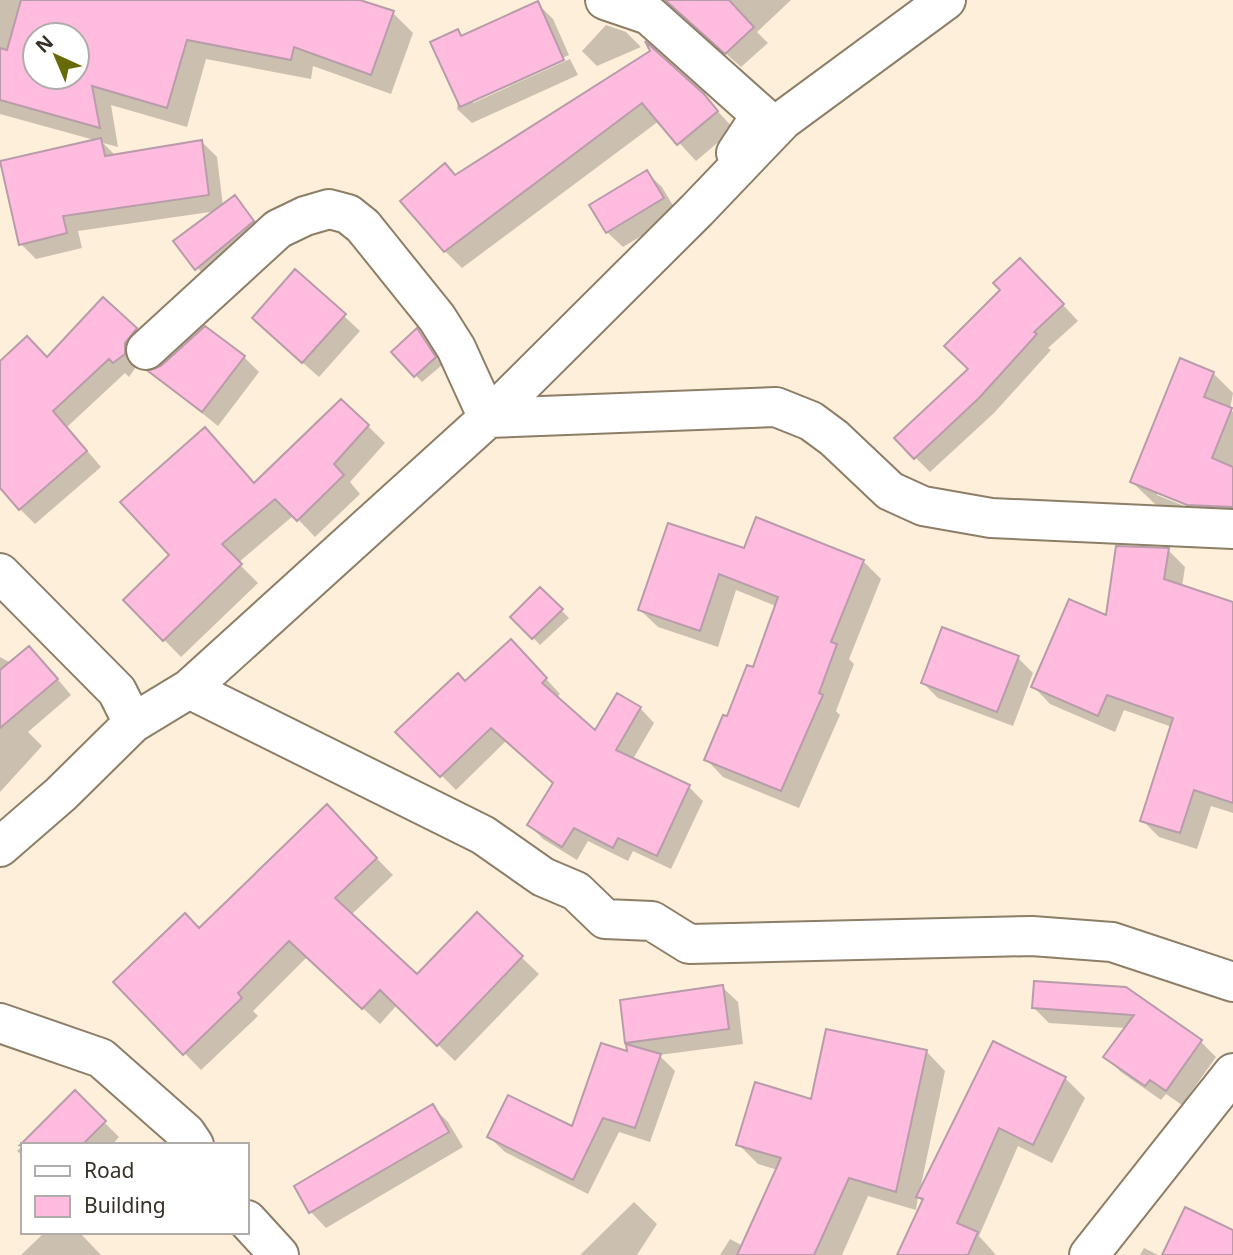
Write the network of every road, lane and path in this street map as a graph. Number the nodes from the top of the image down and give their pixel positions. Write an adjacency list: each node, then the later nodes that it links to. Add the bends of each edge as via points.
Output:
1 (605, 0): 3 (street, via 649,15 761,115)
2 (946, 0): 3 (street, via 783,120)
3 (697, 210): 5 (street)
4 (146, 350): 5 (street, via 278,229 329,209 348,214 363,226 437,318)
5 (488, 418): 6 (street, via 776,407 811,421 890,491 923,506 991,517); 8 (street)
6 (1233, 529)
7 (0, 573): 9 (street, via 117,691)
8 (189, 689): 9 (street); 11 (street, via 483,835 543,877 576,891 605,919 652,921 689,944 1032,936 1112,942)
9 (134, 723): 10 (street)
10 (0, 848)
11 (1233, 982)
12 (0, 1023): 14 (street, via 101,1058)
13 (1233, 1073): 17 (street)
14 (193, 1143)
15 (248, 1221): 16 (street)
16 (279, 1255)
17 (1089, 1255)

